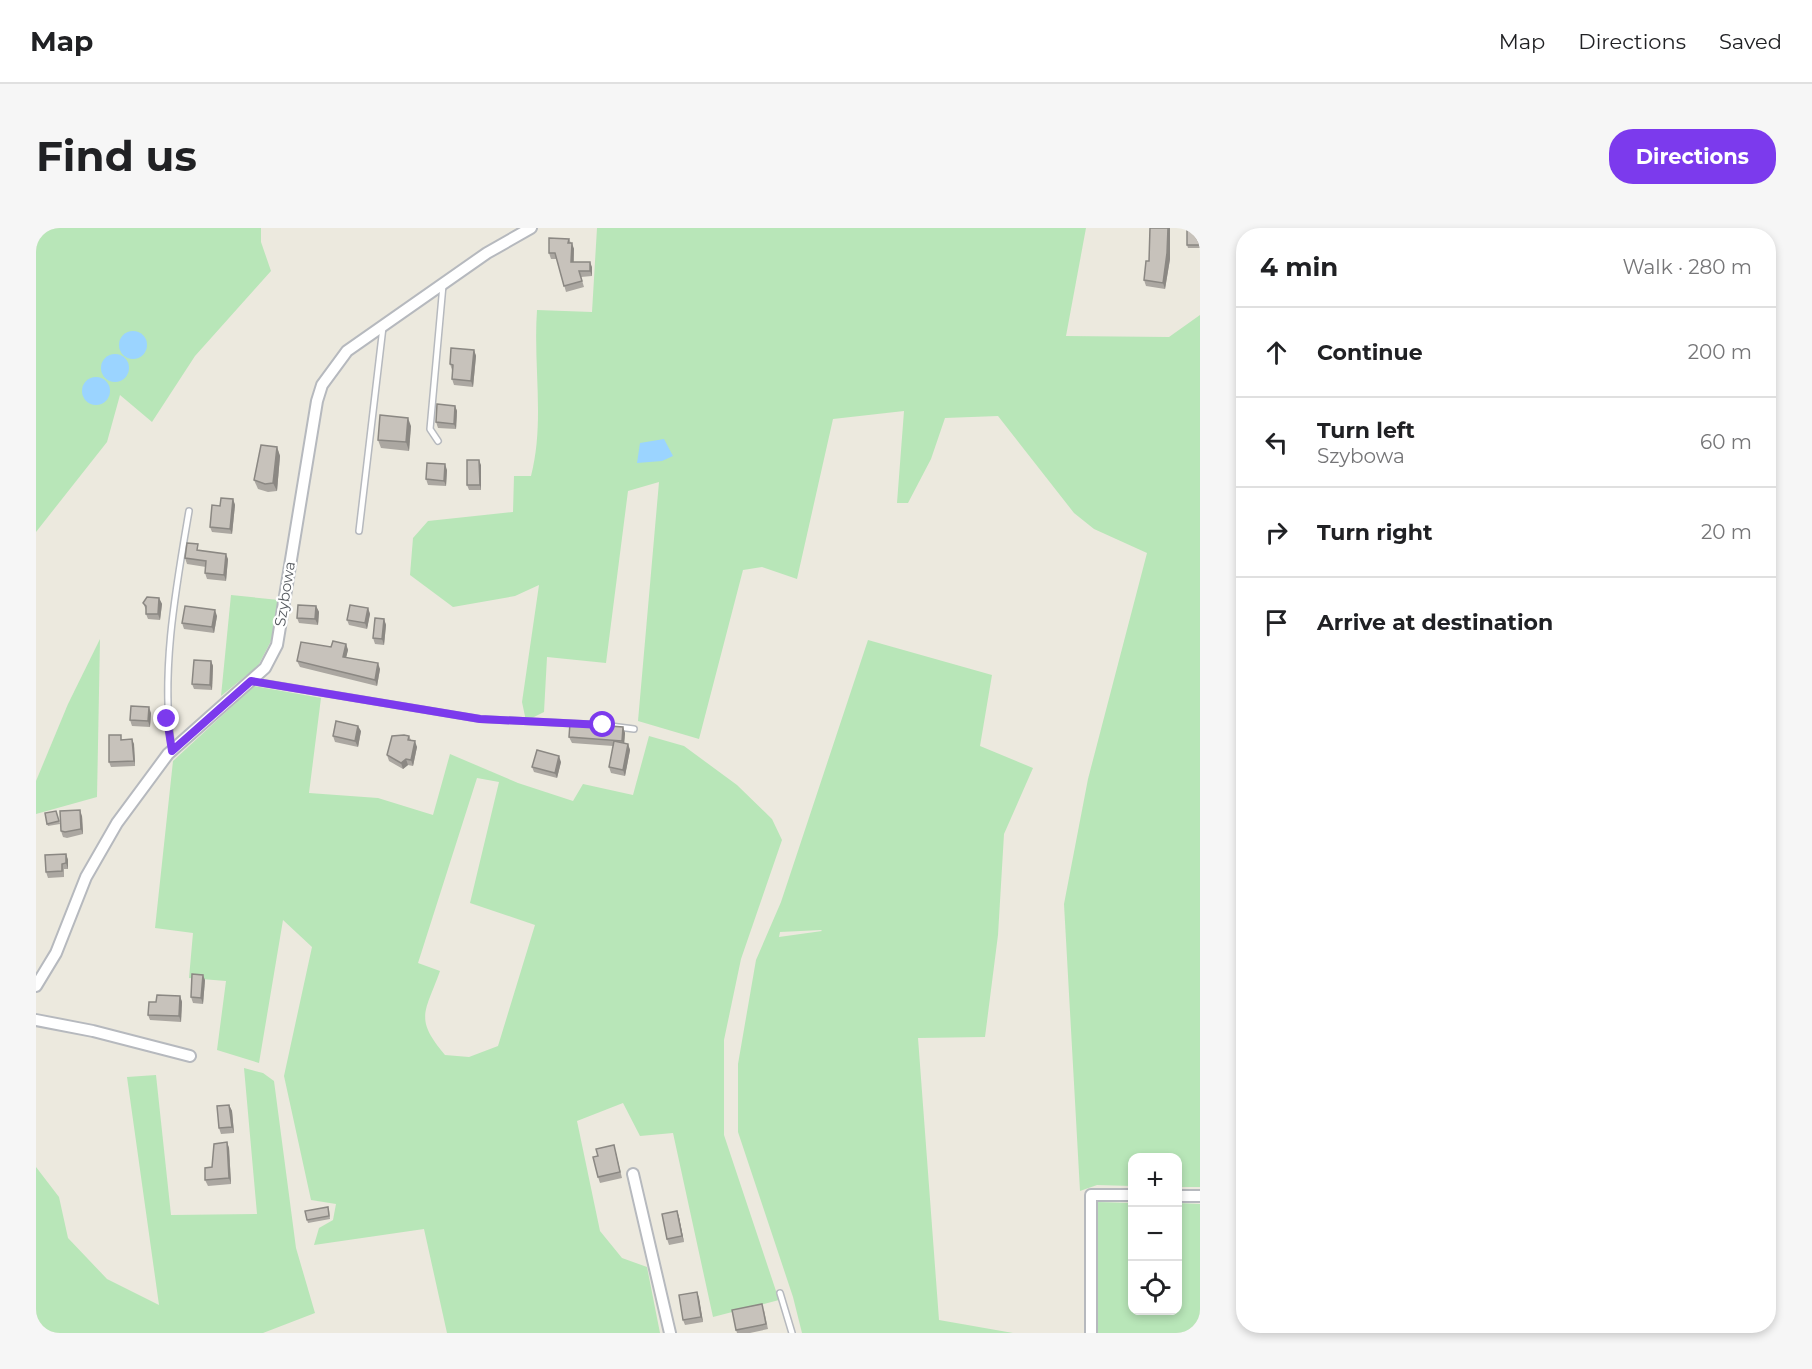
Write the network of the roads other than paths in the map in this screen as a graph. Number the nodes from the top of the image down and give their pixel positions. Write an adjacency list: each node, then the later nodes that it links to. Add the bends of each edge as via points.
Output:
1 (531, 228): 2 (street, Szybowa)
2 (444, 283): 3 (street, Szybowa); 4 (lane, via 430,429)
3 (383, 326): 6 (lane); 7 (street, Szybowa, via 347,351 322,385 277,645 265,668)
4 (438, 441)
5 (189, 511): 9 (lane, via 176,587 167,719)
6 (359, 531)
7 (251, 681): 8 (lane, via 480,719); 9 (street, Szybowa)
8 (634, 729)
9 (172, 751): 10 (street, Szybowa, via 117,823 86,877 56,953)
10 (36, 986)
11 (36, 1020): 12 (street)
12 (190, 1056)
13 (633, 1174): 18 (street)
14 (1128, 1196): 20 (street, via 1091,1196)
15 (1182, 1196): 16 (street)
16 (1200, 1196)
17 (780, 1293): 19 (lane)
18 (670, 1333)
19 (792, 1333)
20 (1091, 1333)

